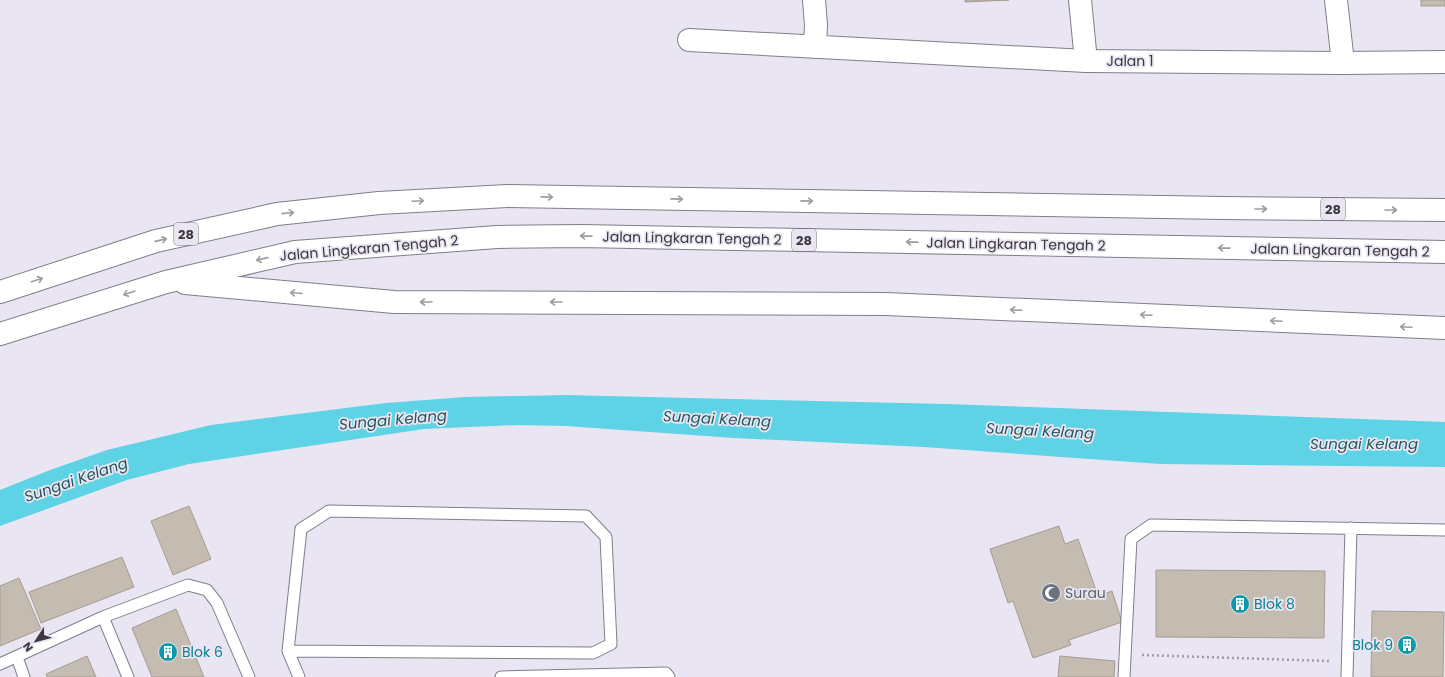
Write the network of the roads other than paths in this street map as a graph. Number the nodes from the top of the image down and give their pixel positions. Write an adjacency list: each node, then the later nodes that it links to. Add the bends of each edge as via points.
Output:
1 (814, 0): 5 (main road)
2 (1080, 0): 6 (main road)
3 (1336, 0): 8 (main road)
4 (690, 40): 5 (main road, Jalan 1)
5 (815, 47): 6 (main road, Jalan 1)
6 (1086, 60): 8 (main road, Jalan 1)
7 (1445, 62): 8 (main road, Jalan 1)
8 (1343, 63)
9 (1445, 210): 12 (main road, 28, one-way to 9, via 156,241 277,214 379,203 507,196)
10 (1445, 252): 11 (main road, Jalan Lingkaran Tengah 2 / 28, one-way to 11, via 581,236 497,237 295,252)
11 (166, 282): 13 (main road, one-way to 11, via 886,304 394,302); 14 (main road, Jalan Lingkaran Tengah 2 / 28, one-way to 14)
12 (0, 292)
13 (1445, 328)
14 (0, 334)
15 (1351, 528): 16 (lane); 27 (lane, via 1151,525 1132,539); 28 (lane)
16 (1445, 530)
17 (103, 617): 19 (lane); 22 (lane); 23 (lane, via 188,585 207,590 217,603)
18 (288, 651): 18 (lane, via 593,653 611,644 606,537 586,516 329,511 300,529); 24 (lane)
19 (16, 657): 20 (lane); 21 (lane)
20 (0, 664)
21 (24, 677)
22 (128, 677)
23 (249, 677)
24 (299, 677)
25 (501, 677): 26 (lane, via 666,673)
26 (669, 677)
27 (1124, 677)
28 (1348, 677)

